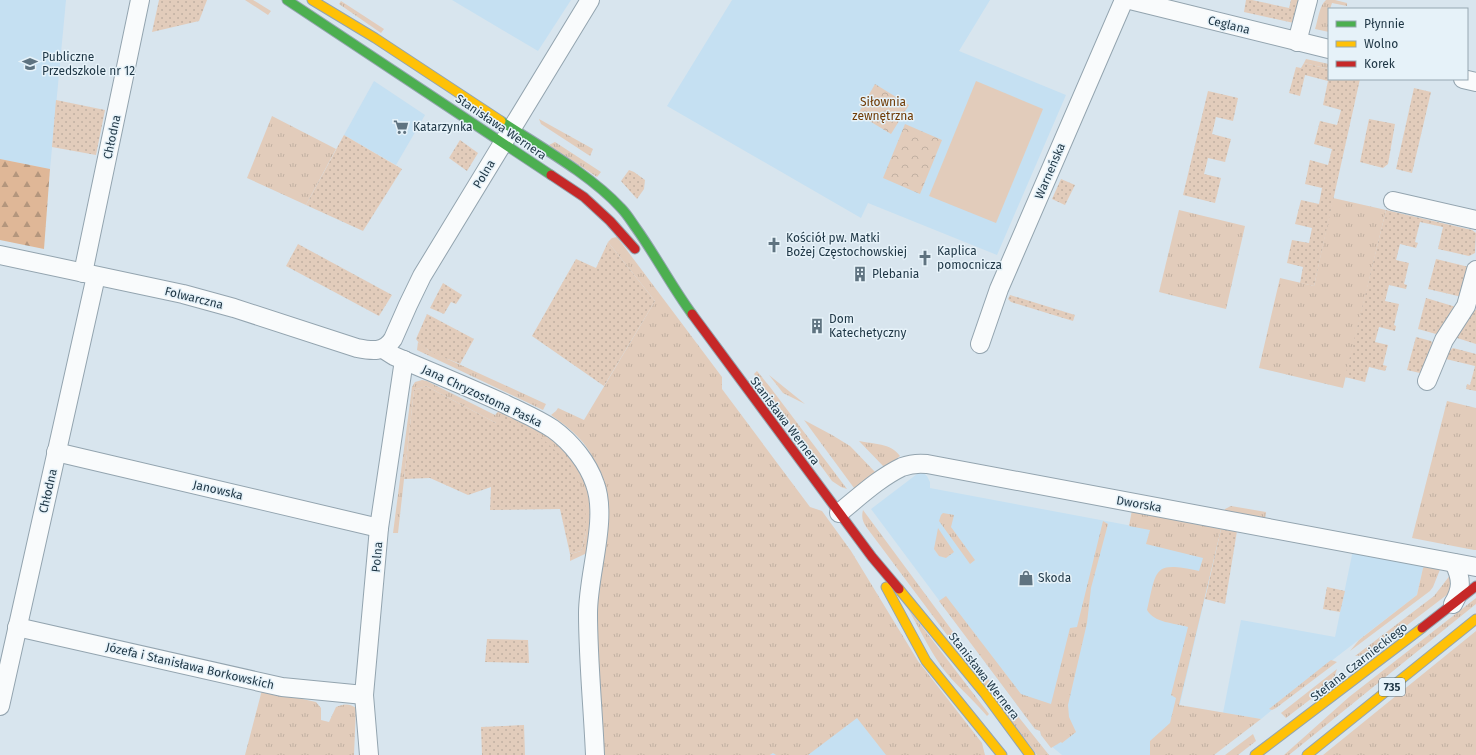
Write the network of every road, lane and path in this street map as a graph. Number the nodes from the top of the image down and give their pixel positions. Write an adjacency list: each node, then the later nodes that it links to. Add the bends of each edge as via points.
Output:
1 (140, 0): 17 (street, Chłodna)
2 (288, 0): 10 (street, Stanisława Wernera)
3 (312, 0): 10 (street, Stanisława Wernera, via 375,38)
4 (590, 0): 10 (street, Polna)
5 (1124, 0): 19 (street, Warneńska, via 999,289)
6 (1130, 0): 8 (street, Ceglana)
7 (1308, 0): 8 (street)
8 (1296, 42): 9 (street, Ceglana)
9 (1328, 49)
10 (508, 135): 14 (street, Stanisława Wernera, via 584,197 610,221); 18 (street, Stanisława Wernera, via 574,169 606,193 622,209 645,241); 20 (street, Polna, via 422,276 393,339)
11 (1393, 201): 12 (street)
12 (1476, 220)
13 (0, 255): 17 (street, Folwarczna)
14 (642, 257)
15 (650, 266): 18 (street, Stanisława Wernera)
16 (1476, 270): 22 (street, via 1466,306 1444,340)
17 (90, 275): 20 (street, Folwarczna, via 182,294 234,308 357,348 370,351); 23 (street, Chłodna)
18 (680, 298): 24 (street, Stanisława Wernera)
19 (980, 344)
20 (384, 349): 21 (street, Jana Chryzostoma Paska)
21 (404, 360): 25 (street, Polna); 36 (street, Jana Chryzostoma Paska, via 465,386 554,430 584,462 595,484 599,517 588,612)
22 (1427, 381)
23 (56, 452): 25 (street, Janowska); 32 (street, Chłodna)
24 (839, 513): 26 (street, Stanisława Wernera); 27 (street, Dworska, via 885,478 903,467 916,463)
25 (379, 528): 33 (street, Polna)
26 (872, 557): 37 (street, Stanisława Wernera, via 926,661); 38 (street, Stanisława Wernera, via 947,646)
27 (1454, 563): 28 (street, Dworska); 30 (street, via 1460,581 1458,595)
28 (1476, 567)
29 (1476, 586): 30 (street, Stefana Czarnieckiego / 735)
30 (1453, 604): 39 (street, Stefana Czarnieckiego / 735)
31 (1476, 619): 40 (street, 735)
32 (18, 627): 33 (street, Józefa i Stanisława Borkowskich, via 282,686); 34 (street, Chłodna)
33 (364, 694): 35 (street, Polna)
34 (0, 706)
35 (369, 755)
36 (596, 755)
37 (1002, 755)
38 (1030, 755)
39 (1255, 755)
40 (1307, 755)

